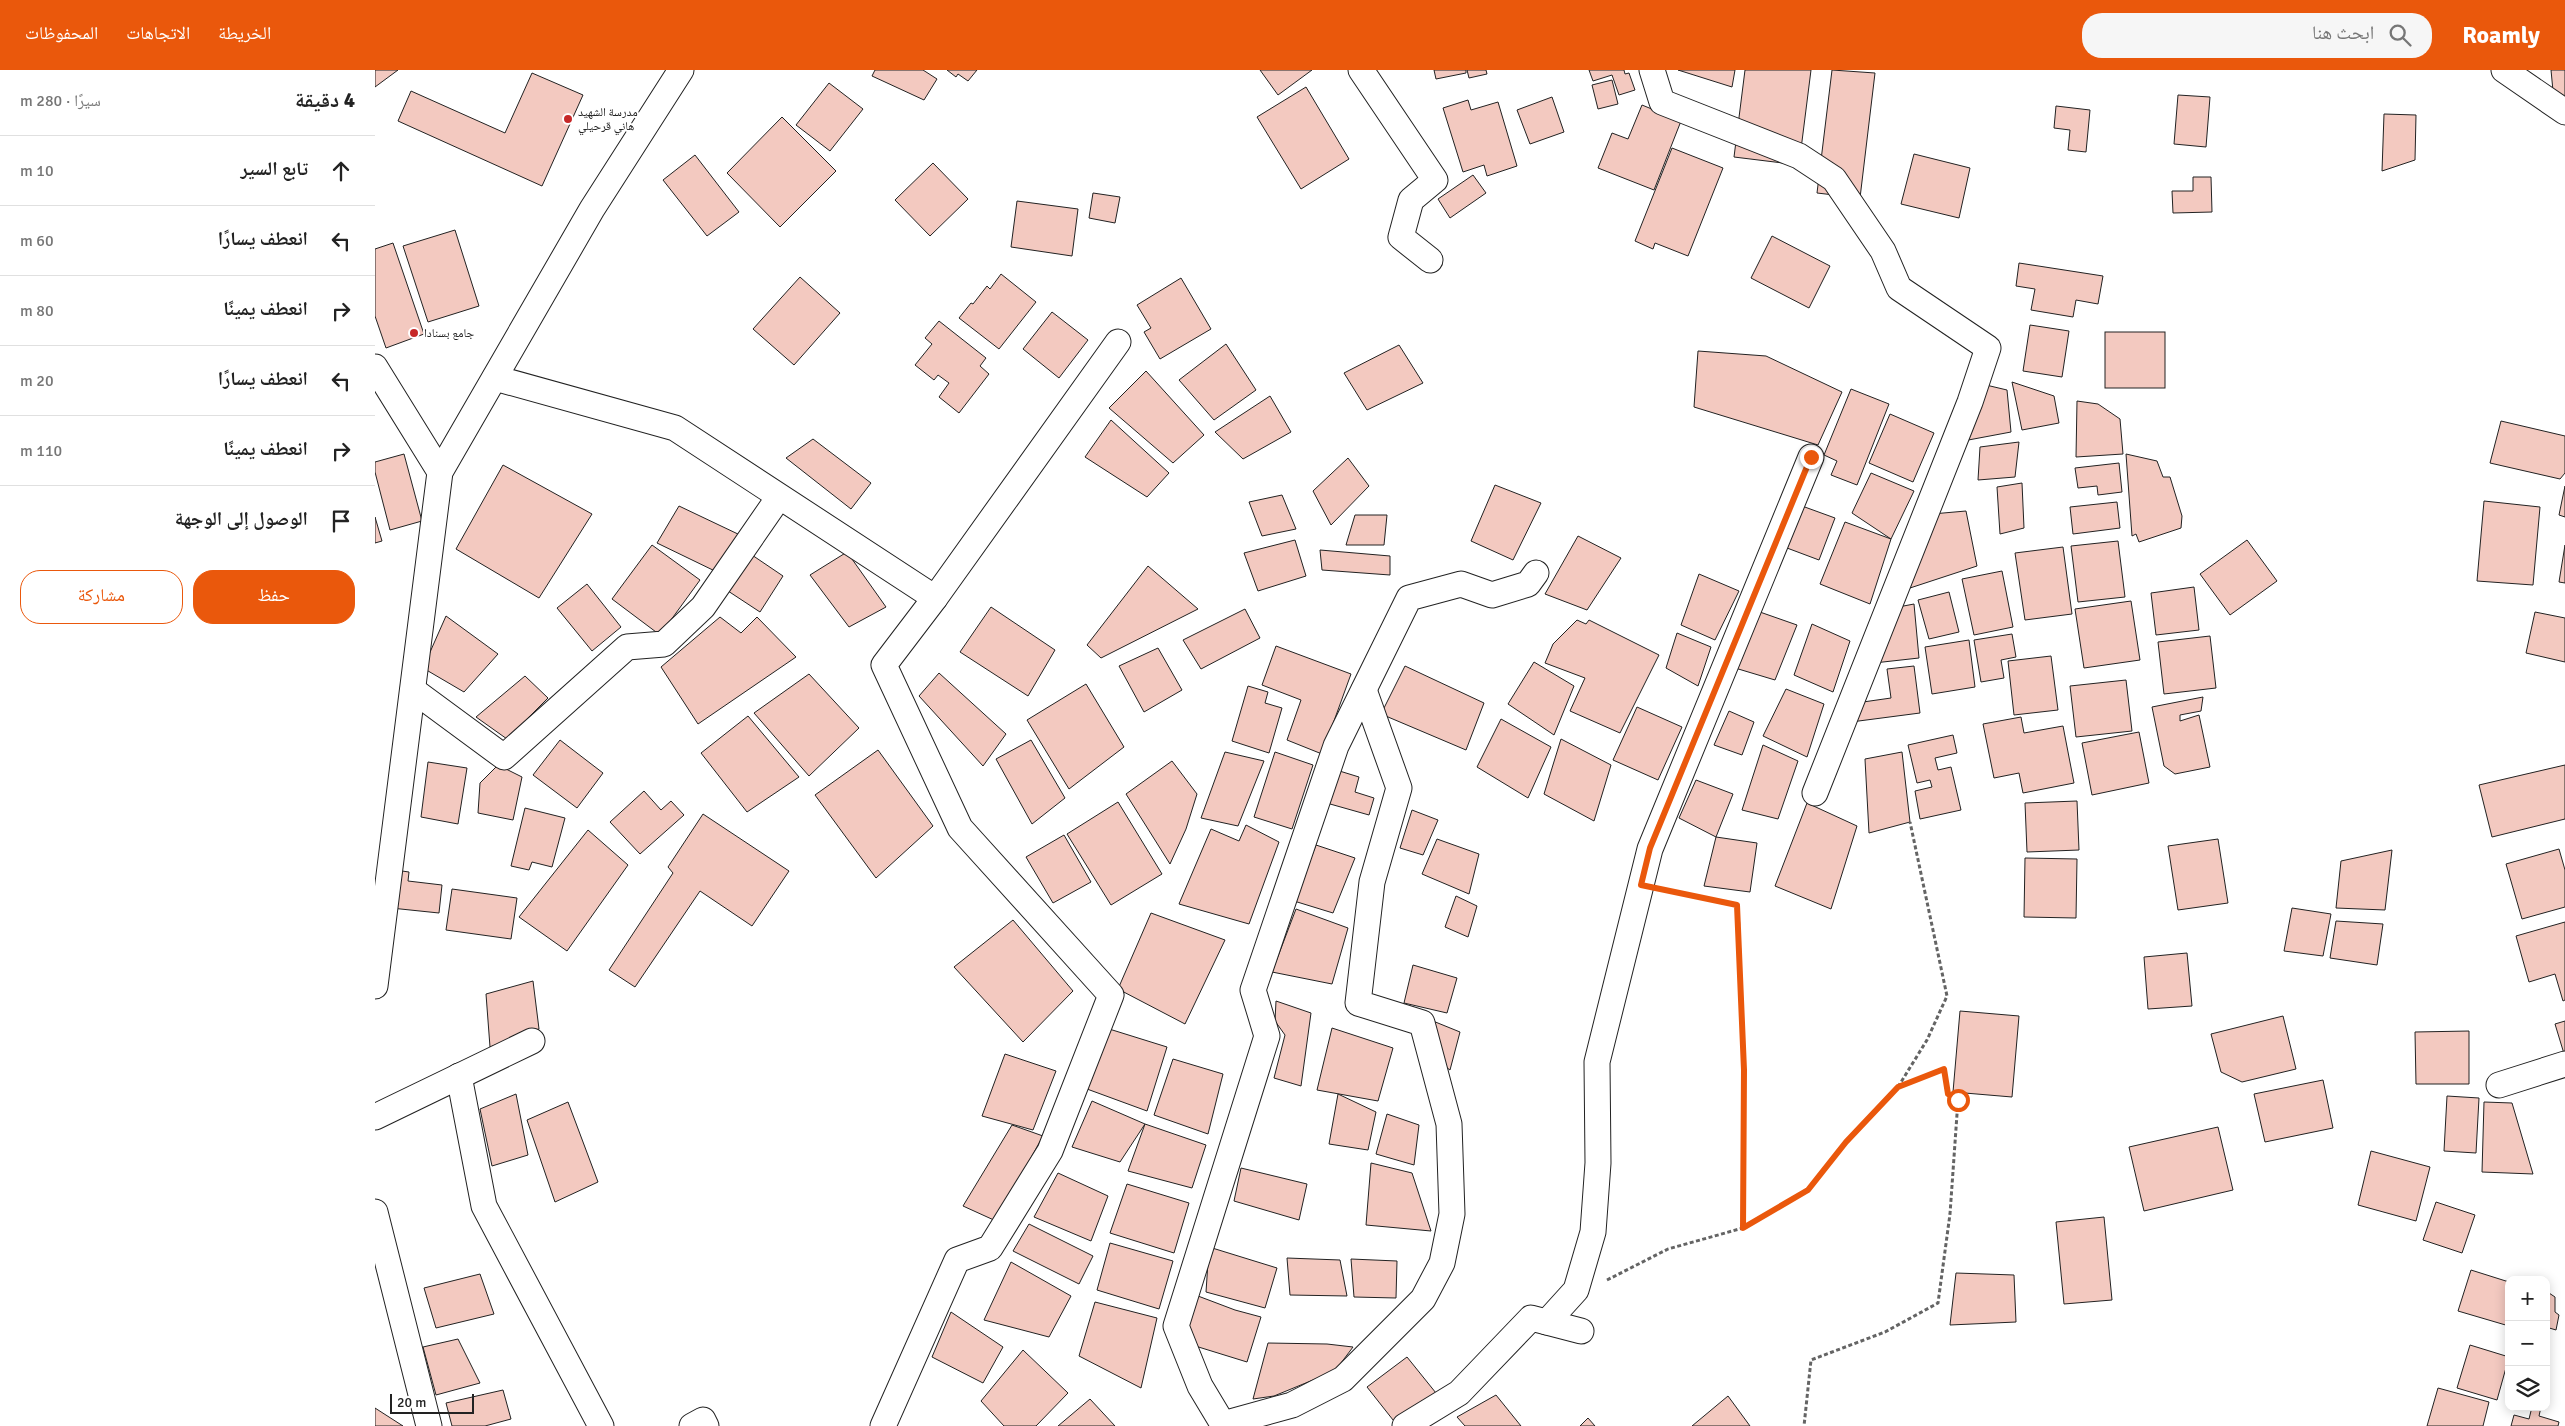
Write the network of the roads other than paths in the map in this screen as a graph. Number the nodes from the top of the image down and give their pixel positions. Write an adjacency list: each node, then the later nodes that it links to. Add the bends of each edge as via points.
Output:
1 (681, 70): 9 (street, via 592,209)
2 (1361, 70): 6 (street, via 1435,180 1411,200 1401,237)
3 (1652, 70): 17 (street, via 1662,102 1799,156 1834,179 1883,251 1899,288 1987,348 1971,402)
4 (2504, 70): 5 (street)
5 (2565, 112)
6 (1430, 260)
7 (1117, 342): 14 (street)
8 (375, 367): 11 (street)
9 (495, 378): 11 (street); 12 (street, via 675,428)
10 (1811, 457): 25 (street, via 1650,848 1597,1062 1599,1163 1593,1232 1576,1290)
11 (440, 472): 15 (street)
12 (779, 497): 14 (street); 15 (street, via 703,607 677,632 664,644 627,648 504,757)
13 (1536, 573): 16 (street, via 1528,584 1492,595 1461,584 1409,598)
14 (935, 598): 32 (street, via 884,665 959,828 1111,995 1050,1151 990,1248 957,1260)
15 (413, 690): 18 (street)
16 (1364, 690): 28 (street, via 1336,746 1253,990 1267,1036 1176,1326 1200,1386); 28 (street, via 1399,788 1372,882 1358,1003 1422,1022 1449,1124 1452,1214 1442,1264 1423,1299 1343,1379 1292,1405)
17 (1815, 793)
18 (375, 986)
19 (532, 1041): 21 (street)
20 (2565, 1064): 22 (street)
21 (459, 1076): 23 (street); 29 (street, via 484,1206)
22 (2499, 1085)
23 (375, 1117)
24 (375, 1212): 27 (street)
25 (1547, 1322): 26 (street); 33 (street, via 1531,1318 1459,1393)
26 (1581, 1331)
27 (428, 1425)
28 (1224, 1425)
29 (601, 1426)
30 (692, 1426): 31 (street, via 703,1420)
31 (706, 1426)
32 (883, 1426)
33 (1405, 1426)

